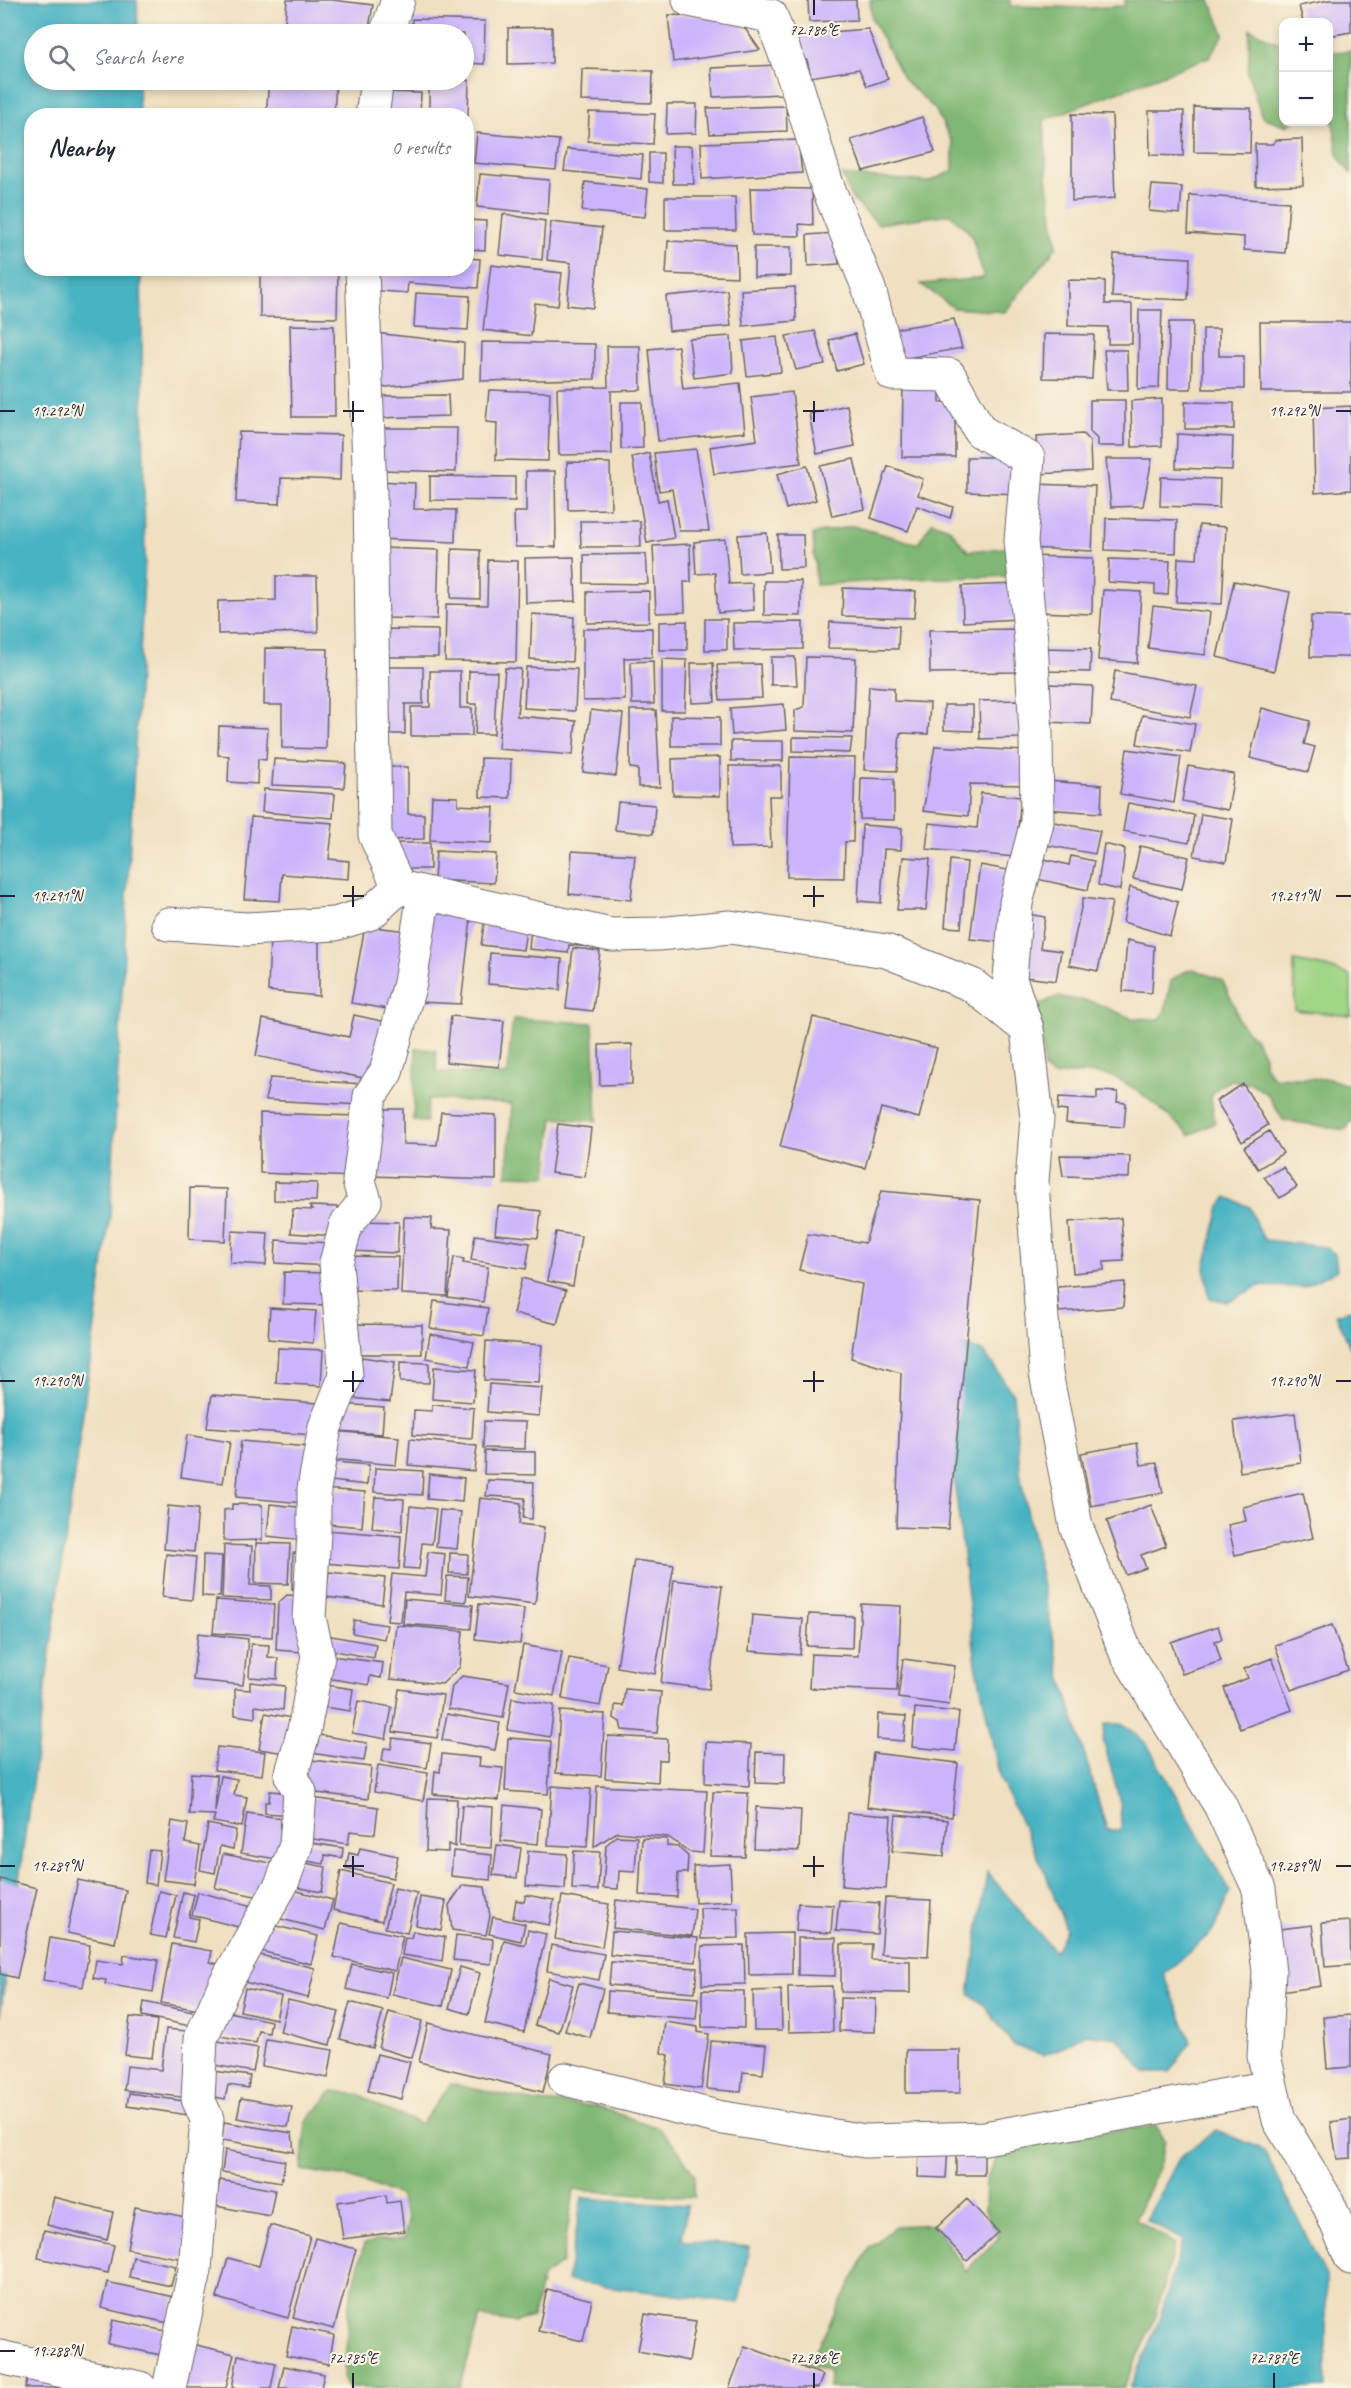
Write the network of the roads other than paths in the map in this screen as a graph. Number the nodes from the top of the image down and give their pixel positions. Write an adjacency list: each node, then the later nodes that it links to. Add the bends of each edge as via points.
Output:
1 (398, 0): 4 (street)
2 (689, 0): 3 (street)
3 (771, 8): 10 (street, via 827,185 869,289 892,374 949,375 980,430 1028,458 1021,541 1031,641 1037,822 1016,903 1010,979)
4 (390, 24)
5 (376, 90): 6 (street)
6 (373, 108)
7 (362, 276): 8 (street, via 375,835)
8 (412, 890): 9 (street, via 371,913 334,924 247,928); 10 (street, via 611,935 730,927 886,951 972,985); 16 (street, via 410,983 386,1072 370,1096 359,1181 365,1201 346,1225 336,1263 346,1375 325,1427 314,1489 309,1618 318,1656 291,1776 300,1792 296,1845 282,1882 225,1984 201,2038 198,2099 207,2119 195,2271)
9 (168, 924)
10 (1027, 1029): 12 (street, via 1037,1118 1032,1182 1046,1373 1076,1526 1126,1653 1220,1805 1259,1889 1269,1972 1264,2056)
11 (565, 2079): 12 (street, via 717,2117 866,2140 985,2138)
12 (1271, 2087): 13 (street, via 1279,2120 1328,2203)
13 (1351, 2258)
14 (0, 2357): 15 (street)
15 (140, 2388)
16 (169, 2388)

